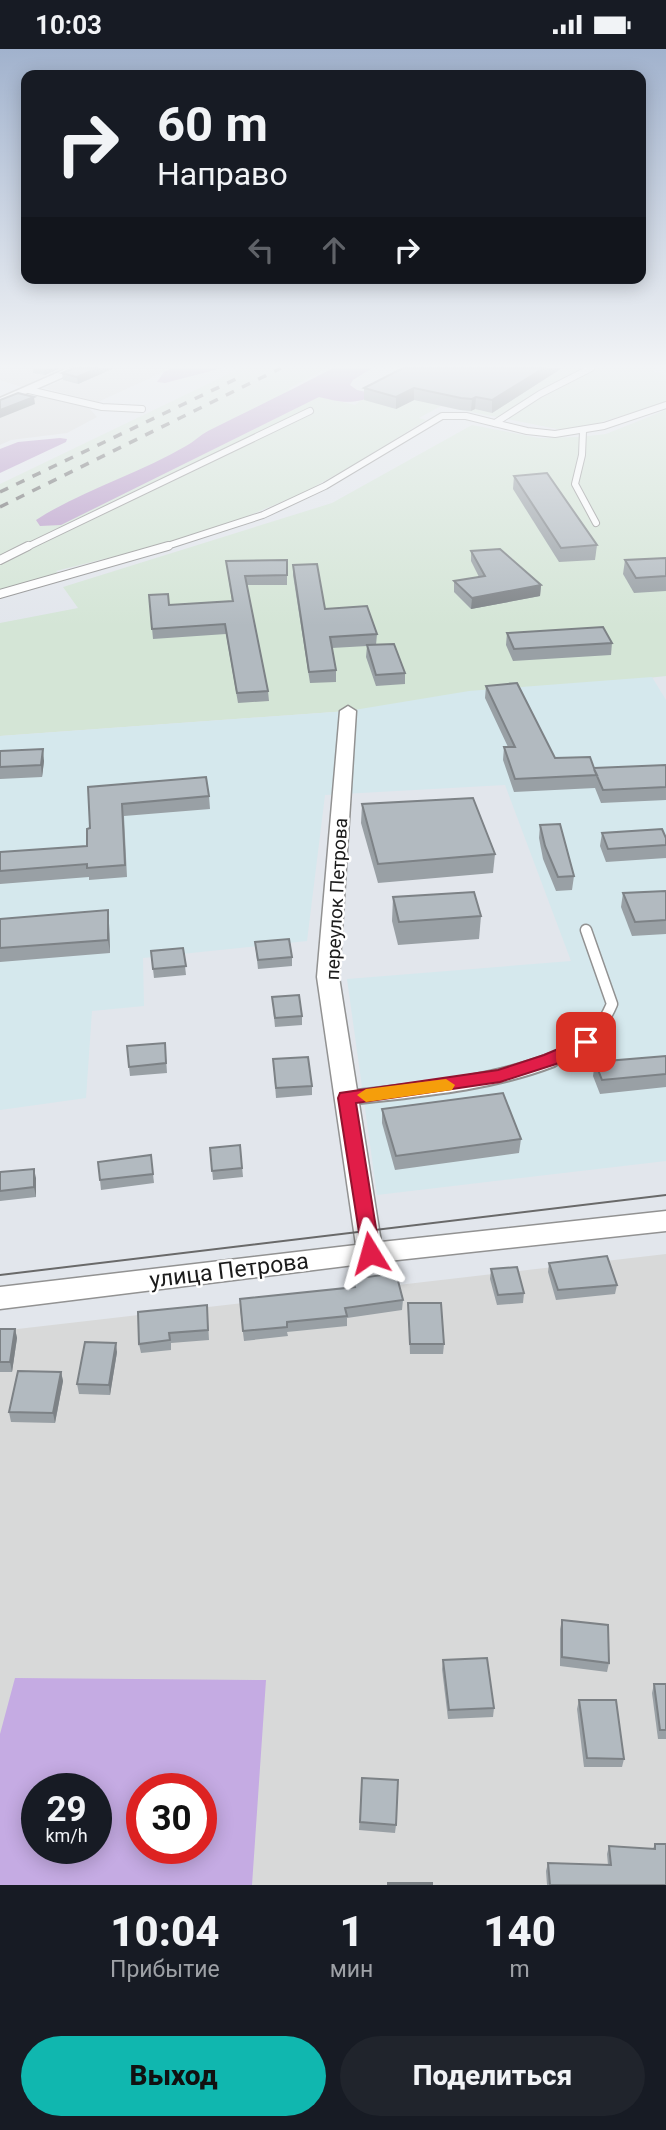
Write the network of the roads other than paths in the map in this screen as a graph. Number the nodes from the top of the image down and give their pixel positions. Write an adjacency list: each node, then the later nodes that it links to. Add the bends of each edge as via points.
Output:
1 (221, 454): 5 (lane)
2 (377, 454): 6 (lane, via 325,486 263,515)
3 (582, 454): 4 (lane, via 575,484)
4 (596, 523)
5 (0, 560)
6 (0, 594)
7 (348, 712): 9 (street, переулок Петрова, via 328,977)
8 (586, 929): 9 (lane, via 612,1004 604,1024 586,1042 550,1060 500,1076)
9 (346, 1098): 11 (street, переулок Петрова)
10 (666, 1220): 11 (street, улица Петрова)
11 (370, 1253): 12 (street, улица Петрова)
12 (0, 1298)

